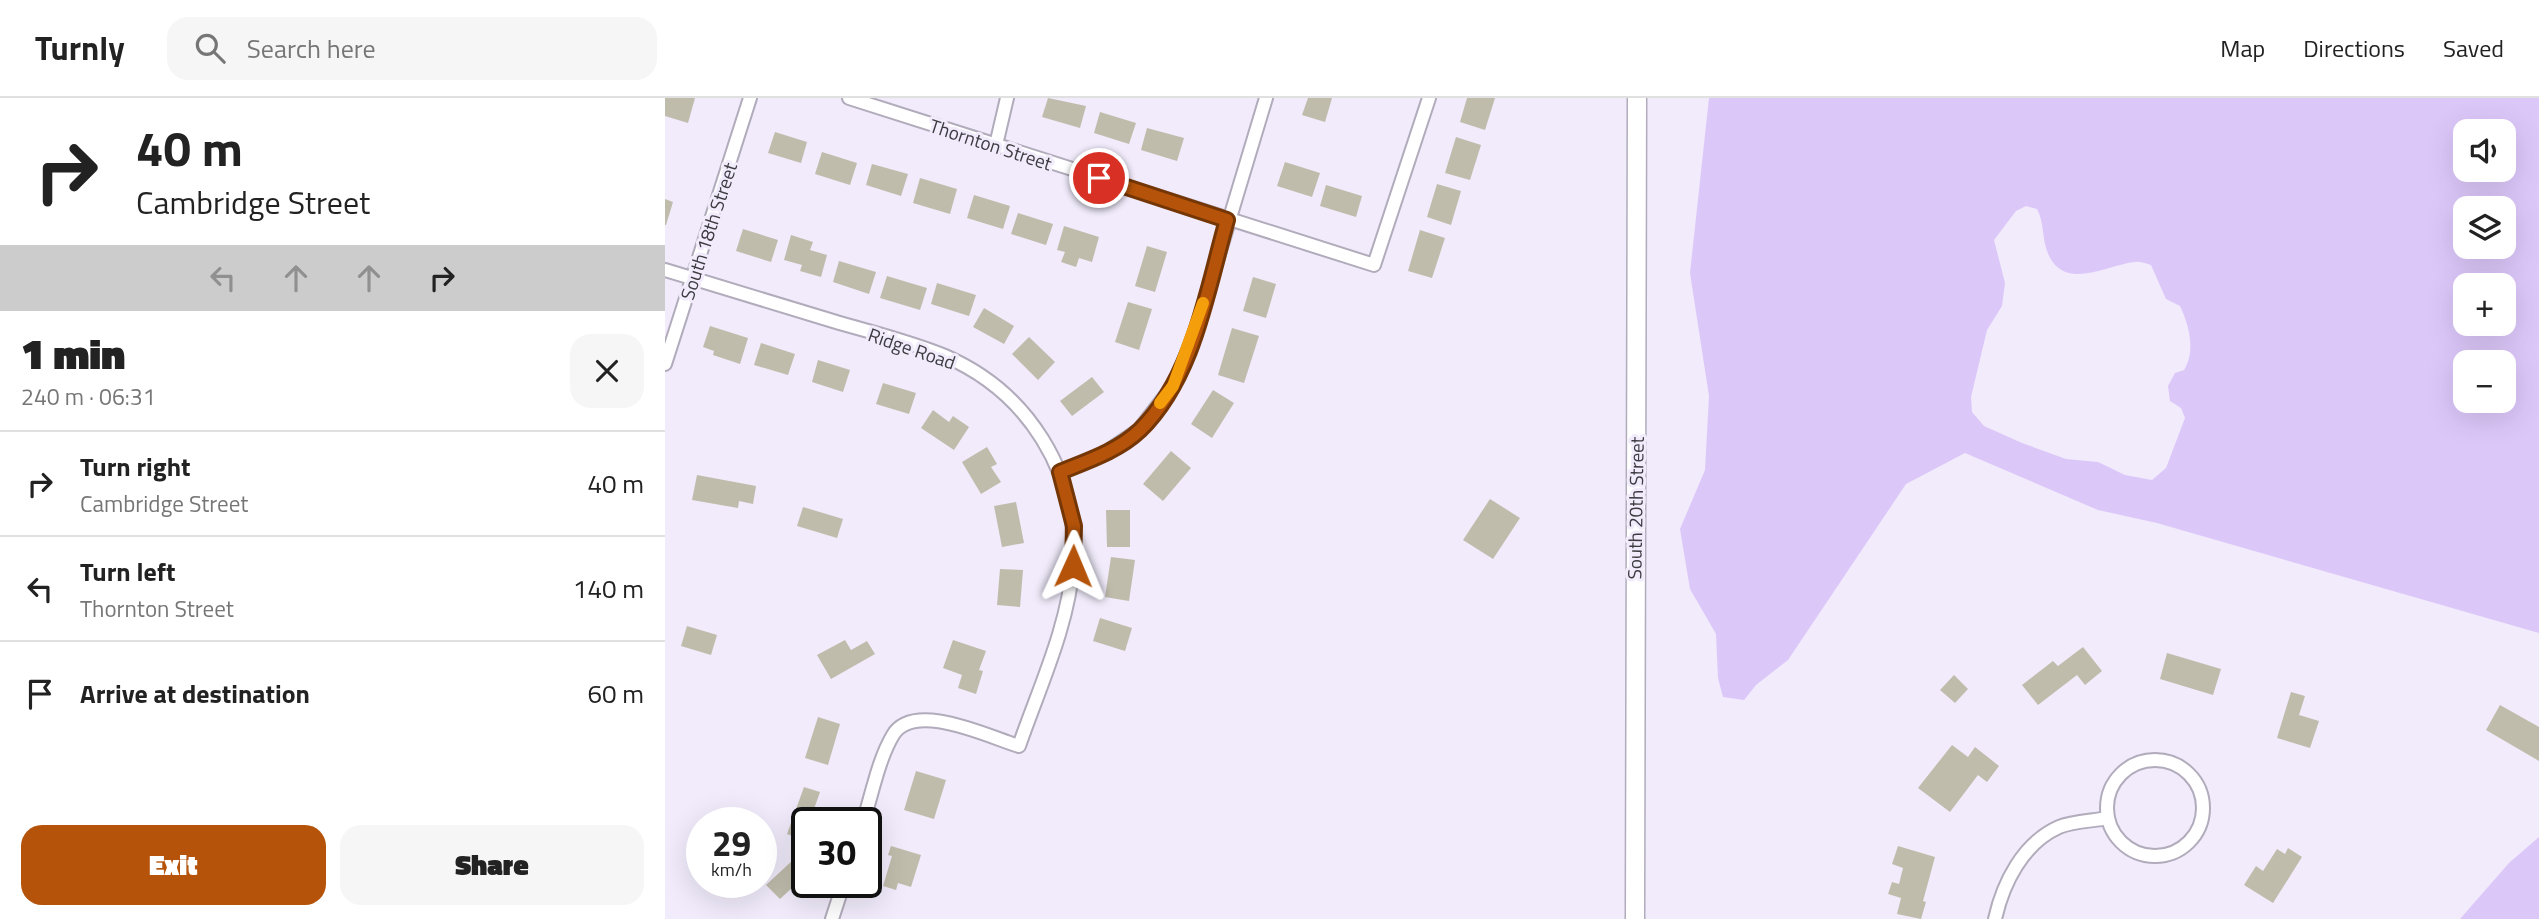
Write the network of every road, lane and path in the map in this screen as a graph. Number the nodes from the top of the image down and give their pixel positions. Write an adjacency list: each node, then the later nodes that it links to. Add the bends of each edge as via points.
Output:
1 (750, 98): 10 (street, South 18th Street)
2 (849, 98): 7 (street, Thornton Street)
3 (1007, 98): 7 (street)
4 (1266, 98): 8 (street)
5 (1429, 98): 8 (street, Thornton Street, via 1374,265)
6 (1637, 98): 17 (main road, South 20th Street)
7 (996, 145): 8 (street, Thornton Street)
8 (1227, 220): 12 (street, via 1195,334 1173,386 1139,430 1102,455)
9 (665, 270): 10 (street, Ridge Road)
10 (693, 279): 11 (street, South 18th Street); 12 (street, Ridge Road, via 915,346 974,371 1023,412)
11 (665, 364)
12 (1060, 472): 13 (street, Ridge Road, via 1074,526 1073,566 1061,622 1019,746 928,717 908,723 894,733)
13 (868, 807)
14 (2108, 818): 14 (street, via 2113,782 2123,771 2151,759 2165,760 2191,775 2203,801 2199,829 2191,841 2167,855 2146,855 2126,847); 18 (street, via 2059,827 2029,848 2012,872)
15 (839, 898): 16 (street)
16 (832, 919)
17 (1635, 919)
18 (1995, 919)

